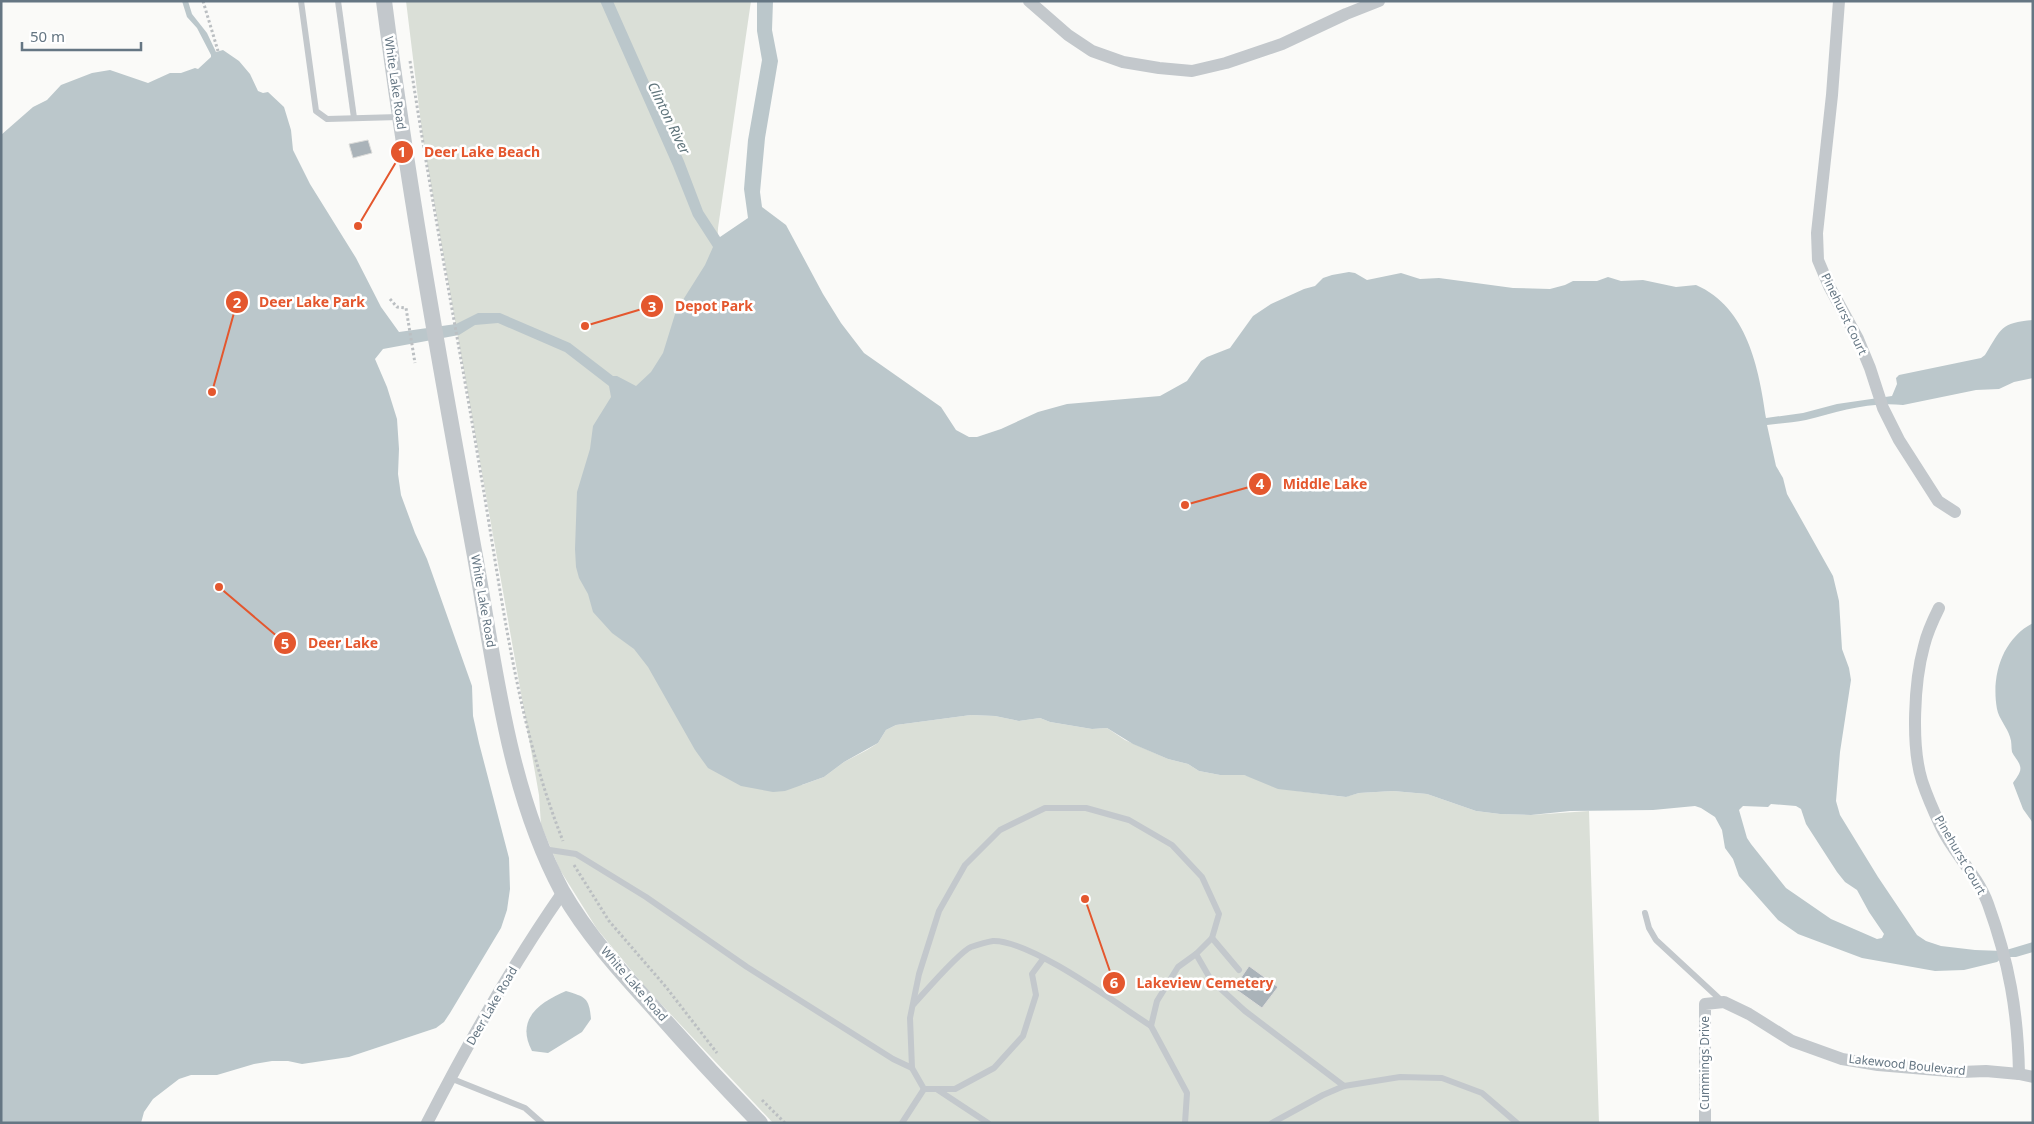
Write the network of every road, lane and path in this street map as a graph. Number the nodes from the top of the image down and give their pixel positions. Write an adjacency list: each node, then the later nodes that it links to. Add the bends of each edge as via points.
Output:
1 (203, 1): 8 (path)
2 (301, 1): 11 (lane, via 316,111 327,119)
3 (338, 1): 11 (lane)
4 (384, 1): 10 (street, White Lake Road)
5 (1029, 1): 6 (street, via 1068,36 1092,51 1123,62 1192,71 1282,44)
6 (1379, 1)
7 (1839, 1): 14 (street, Pinehurst Court, via 1817,233 1818,260 1858,339 1898,440 1938,501)
8 (218, 51)
9 (408, 51): 17 (path, via 442,263 524,717 548,805)
10 (399, 117): 11 (lane); 16 (street, White Lake Road, via 436,343 511,749 527,810)
11 (354, 118)
12 (390, 299): 13 (path, via 392,304 406,308)
13 (416, 361)
14 (1955, 512)
15 (1939, 608): 29 (street, Pinehurst Court, via 1924,646 1919,672 1916,741 1922,780 1942,828 1980,887 1991,916 2013,992)
16 (542, 849): 17 (lane); 18 (street, White Lake Road)
17 (568, 853): 27 (path, via 608,921 666,987); 28 (lane, via 576,854 646,897 746,967)
18 (563, 892): 30 (street, Deer Lake Road, via 529,941); 38 (street, White Lake Road, via 620,971)
19 (1645, 913): 24 (lane, via 1656,940)
20 (1212, 938): 21 (lane); 23 (lane); 25 (lane, via 1219,914 1202,877 1172,845 1129,820 1086,808 1045,808 1000,830 965,865 940,911 919,974)
21 (1196, 954): 26 (lane, via 1178,967 1157,1001); 32 (lane, via 1211,980 1245,1011)
22 (1043, 959): 25 (lane, via 1021,947 994,941 969,948); 26 (lane); 34 (lane, via 1032,974 1036,995 1023,1036 994,1068 955,1089)
23 (1239, 970)
24 (1724, 1002): 29 (street, Lakewood Boulevard, via 1792,1041 1842,1059 1952,1072); 45 (street, Cummings Drive, via 1705,1004)
25 (913, 1005): 28 (lane, via 910,1018)
26 (1151, 1026): 42 (lane, via 1187,1093)
27 (720, 1057)
28 (912, 1068): 33 (lane)
29 (2019, 1074): 31 (street, Lakewood Boulevard)
30 (450, 1078): 36 (street, Deer Lake Road); 37 (lane, via 525,1108)
31 (2033, 1078)
32 (1344, 1086): 43 (lane); 44 (lane, via 1400,1077 1442,1078 1482,1093)
33 (924, 1089): 34 (lane); 40 (lane)
34 (937, 1089): 41 (lane)
35 (758, 1097): 39 (path)
36 (427, 1123)
37 (542, 1123)
38 (760, 1123)
39 (785, 1123)
40 (902, 1123)
41 (988, 1123)
42 (1184, 1123)
43 (1272, 1123)
44 (1517, 1123)
45 (1705, 1123)

